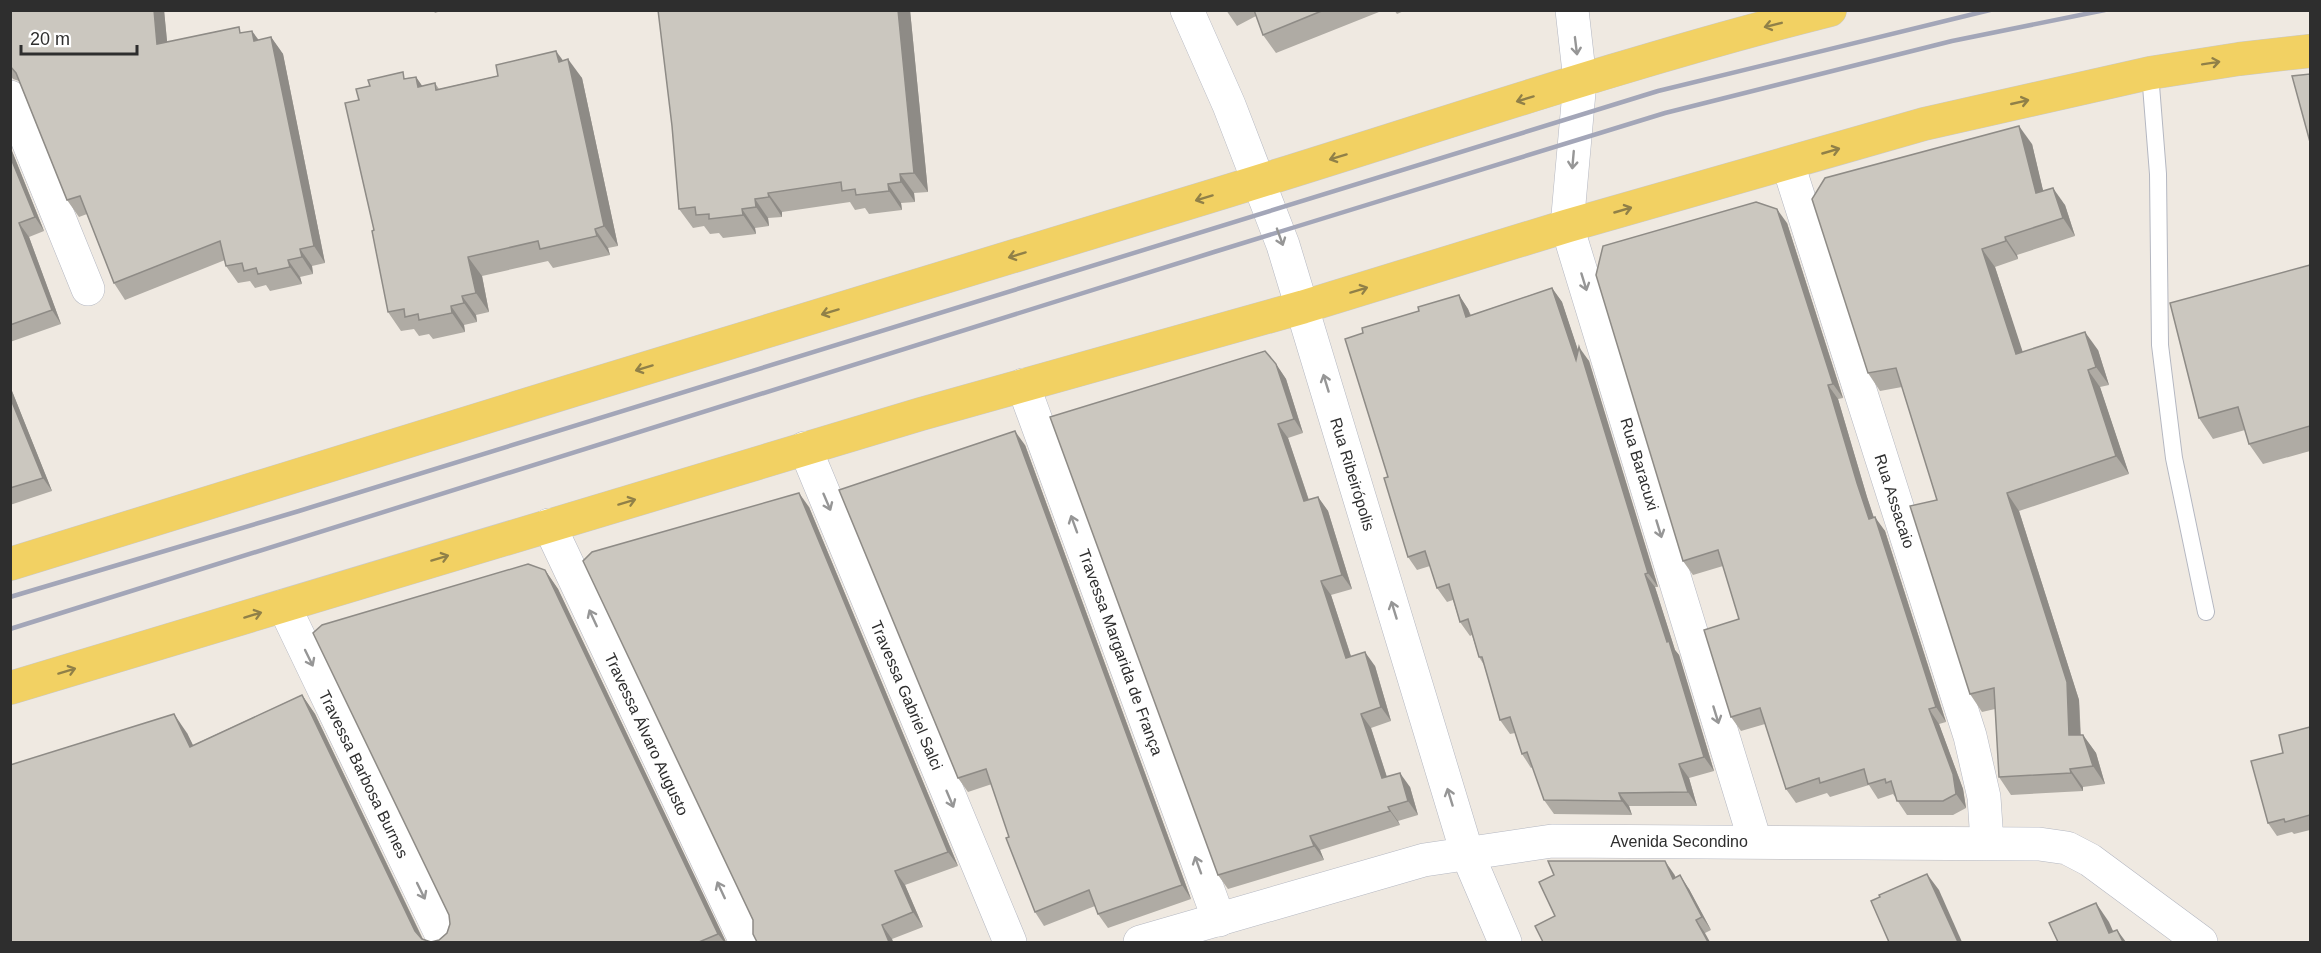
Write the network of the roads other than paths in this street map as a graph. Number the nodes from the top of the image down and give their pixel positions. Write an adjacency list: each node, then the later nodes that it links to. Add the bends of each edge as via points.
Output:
1 (1187, 10): 9 (street, Rua Ribeirópolis)
2 (1572, 10): 6 (street, Rua Baracuxi, one-way to 6)
3 (1830, 10): 6 (main road, one-way to 6, via 1738,33)
4 (2310, 51): 5 (main road, one-way to 4)
5 (2150, 73): 8 (main road, one-way to 5, via 1924,124); 18 (lane, via 2158,174 2160,345 2174,458)
6 (1580, 81): 9 (main road, one-way to 9); 10 (street, Rua Baracuxi, one-way to 10)
7 (10, 97): 11 (street)
8 (1788, 164): 10 (main road, one-way to 8); 21 (street, Rua Assacaio, via 1970,736 1984,797)
9 (1260, 182): 12 (street, Rua Ribeirópolis, one-way to 12); 16 (main road, one-way to 16)
10 (1567, 226): 12 (main road, one-way to 10); 20 (street, Rua Baracuxi, one-way to 20)
11 (88, 290)
12 (1303, 307): 13 (main road); 22 (street, Rua Ribeirópolis, one-way to 12)
13 (1023, 385): 14 (main road); 23 (street, Travessa Margarida de França, one-way to 13)
14 (805, 448): 15 (main road, one-way to 14); 26 (street, Travessa Gabriel Salci, one-way to 26)
15 (549, 525): 17 (main road, one-way to 15); 25 (street, Travessa Álvaro Augusto, one-way to 15)
16 (10, 564)
17 (284, 606): 19 (main road, one-way to 17); 24 (street, Travessa Barbosa Burnes, one-way to 24)
18 (2206, 612)
19 (10, 688)
20 (1755, 841): 21 (street, Avenida Secondino); 22 (street, Avenida Secondino, via 1552,841)
21 (1987, 842): 29 (street, Avenida Secondino, via 2067,848 2090,860)
22 (1467, 853): 23 (street, Avenida Secondino, via 1424,860); 28 (street, Rua Ribeirópolis)
23 (1219, 920): 27 (street, Avenida Secondino)
24 (445, 942)
25 (746, 942)
26 (1010, 942)
27 (1140, 942)
28 (1504, 942)
29 (2201, 942)

